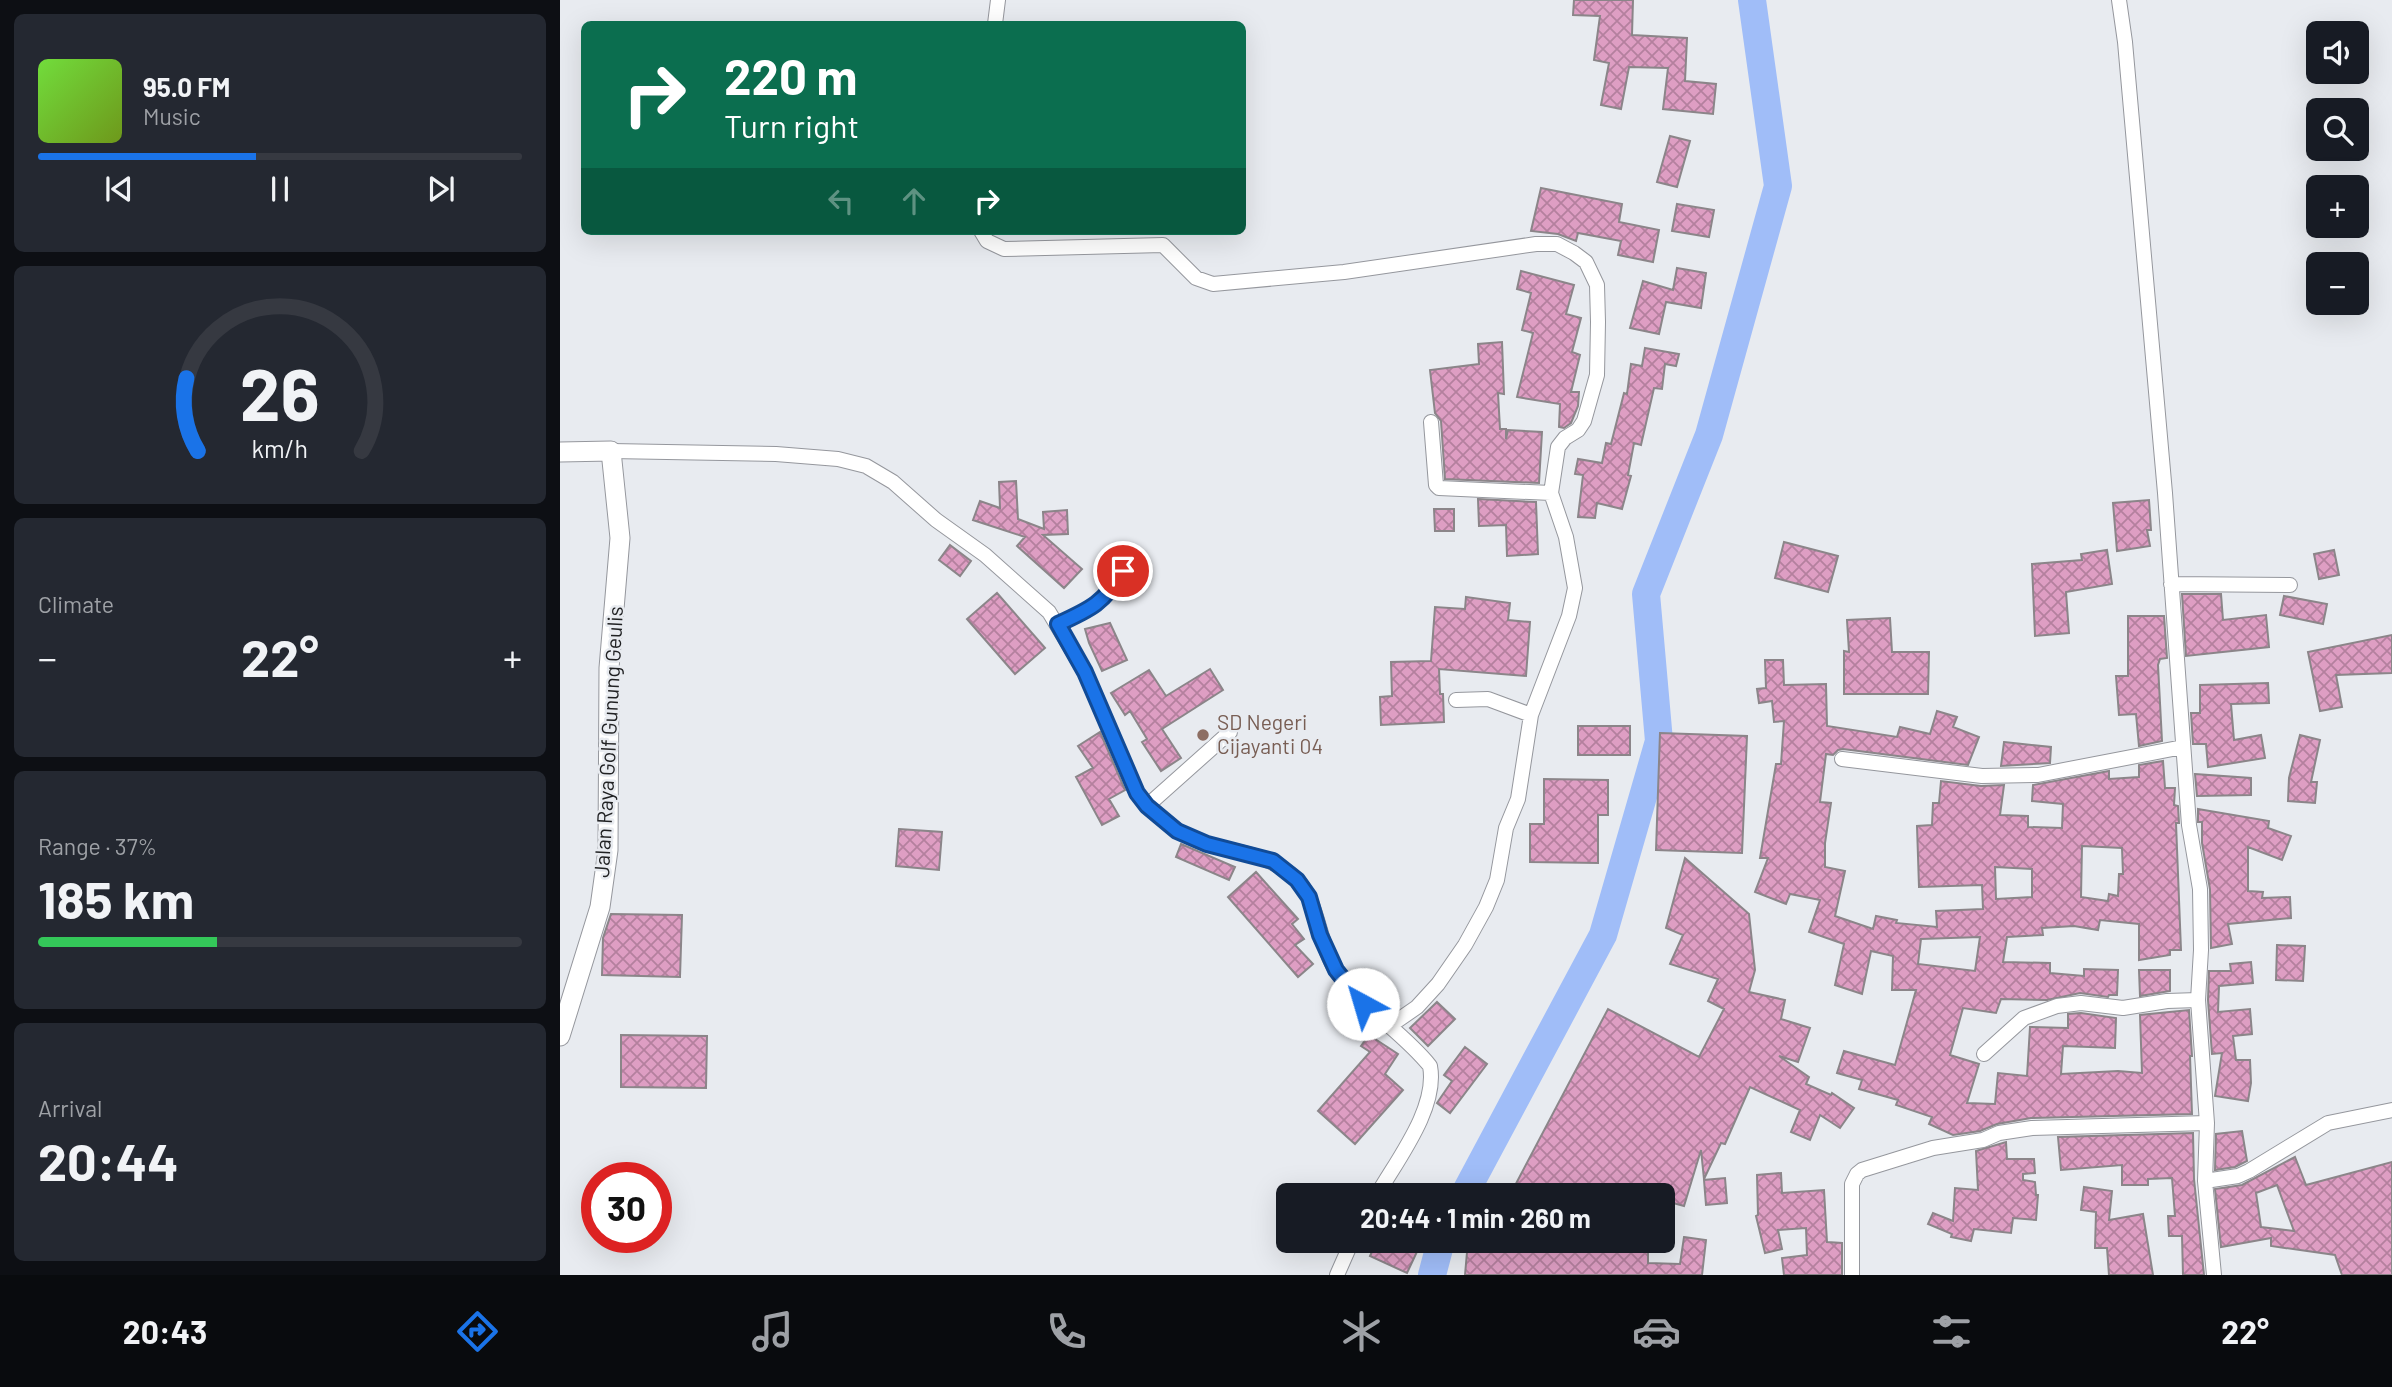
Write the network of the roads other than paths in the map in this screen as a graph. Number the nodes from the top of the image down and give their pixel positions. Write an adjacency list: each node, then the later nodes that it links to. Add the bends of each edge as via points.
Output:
1 (998, 0): 3 (street)
2 (2119, 0): 10 (street)
3 (995, 21)
4 (983, 235): 8 (street, via 1004,249 1163,245 1196,278 1213,284 1557,244 1586,262 1597,285 1597,375 1584,421 1558,447)
5 (1431, 422): 8 (street, via 1439,488)
6 (611, 451): 7 (main road); 12 (street, via 776,454 866,466 985,555); 21 (main road, Jalan Raya Golf Gunung Geulis, via 620,538 609,668 608,850 600,907)
7 (560, 452)
8 (1551, 493): 14 (street, via 1566,537 1575,588)
9 (1123, 571): 12 (lane, via 1111,591 1091,608)
10 (2171, 584): 11 (street); 16 (street)
11 (2290, 585)
12 (1058, 624): 18 (street)
13 (1456, 700): 14 (street, via 1488,699)
14 (1531, 715): 20 (street, via 1518,799 1486,907 1438,984 1417,1007)
15 (1230, 732): 18 (street)
16 (2183, 747): 17 (street, via 2038,775 1982,776); 19 (street, via 2200,889)
17 (1843, 759)
18 (1147, 806): 20 (street, via 1177,831 1273,861 1297,880 1309,897 1336,970 1363,1004)
19 (2198, 1000): 22 (street, via 2123,1008 2081,1003 2057,1006 2024,1018); 24 (street)
20 (1391, 1025): 26 (street, via 1430,1066 1432,1090 1409,1143)
21 (560, 1036)
22 (1984, 1054)
23 (2392, 1110): 25 (street, via 2328,1123 2249,1171)
24 (2207, 1123): 25 (street); 29 (street, via 2032,1128 1933,1148 1863,1170 1852,1184)
25 (2205, 1181): 30 (street)
26 (1384, 1183)
27 (1347, 1253): 28 (street)
28 (1337, 1275)
29 (1852, 1275)
30 (2214, 1275)

